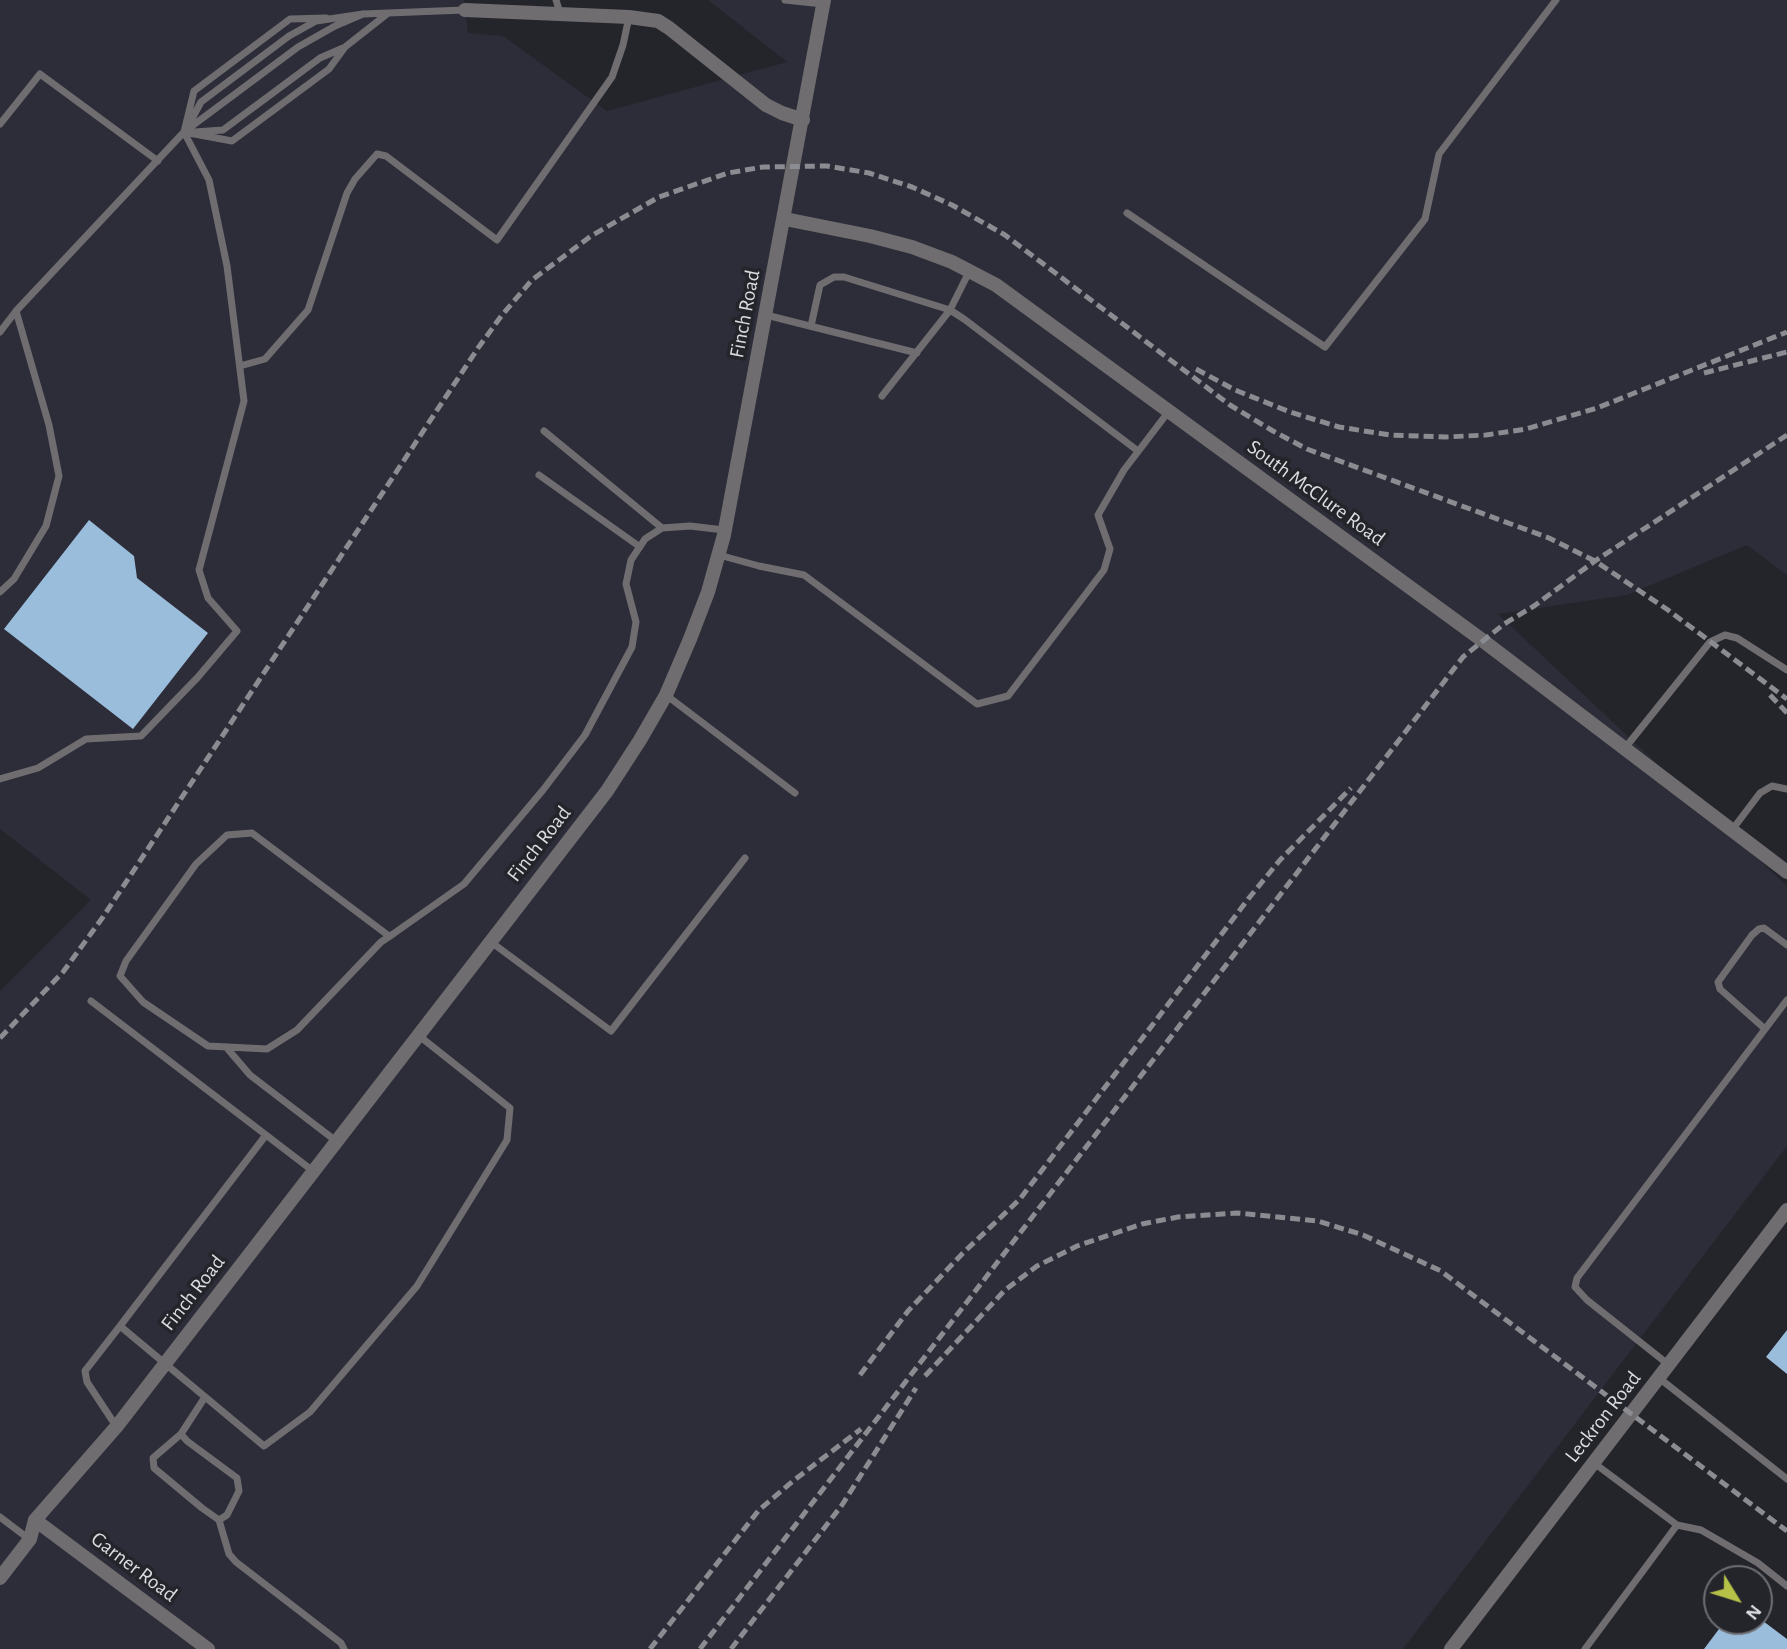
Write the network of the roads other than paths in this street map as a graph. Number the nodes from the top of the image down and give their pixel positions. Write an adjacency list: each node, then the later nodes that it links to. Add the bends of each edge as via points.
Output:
1 (785, 0): 3 (lane)
2 (1556, 0): 15 (lane, via 1438,154 1425,219 1325,347)
3 (824, 2): 11 (street, Finch Road)
4 (558, 7): 5 (street); 8 (street)
5 (465, 10): 7 (lane)
6 (363, 14): 7 (lane); 9 (lane); 13 (lane, via 298,47)
7 (387, 14): 10 (lane)
8 (629, 17): 11 (street, via 666,26 766,105); 24 (lane, via 612,77 496,240 386,156 377,154 346,196 308,310 265,359)
9 (326, 18): 13 (lane, via 289,36 201,102); 13 (lane, via 290,19 194,92)
10 (345, 47): 13 (lane, via 320,58 223,130); 13 (lane, via 329,69 232,141)
11 (803, 120): 16 (street, Finch Road)
12 (0, 124): 14 (lane, via 40,74)
13 (184, 132): 14 (lane); 24 (lane, via 209,180 228,266)
14 (158, 161): 19 (lane)
15 (1127, 213)
16 (785, 219): 17 (street, South McClure Road, via 912,247); 20 (street, Finch Road)
17 (970, 271): 18 (lane); 26 (street, South McClure Road, via 1019,301)
18 (950, 310): 21 (lane, via 834,277 820,285); 23 (lane); 28 (lane)
19 (16, 311): 22 (lane); 34 (lane, via 59,476 46,526)
20 (766, 315): 21 (lane); 31 (street, Finch Road)
21 (811, 326): 23 (lane)
22 (0, 332)
23 (917, 353): 25 (lane)
24 (240, 366): 38 (lane, via 244,401 199,570 208,598 237,631 141,736 86,739 38,768)
25 (882, 396)
26 (1169, 411): 28 (lane); 37 (street, South McClure Road)
27 (544, 431): 30 (lane)
28 (1138, 452): 33 (lane, via 1098,515 1110,549 1104,569 1008,696 977,704 804,575)
29 (539, 475): 32 (lane)
30 (662, 528): 31 (lane); 32 (lane, via 645,538)
31 (724, 530): 33 (street, Finch Road)
32 (640, 547): 44 (lane, via 631,560 626,583 636,622 632,647 585,735 464,884)
33 (718, 555): 36 (street, Finch Road)
34 (0, 592)
35 (1787, 670): 37 (lane, via 1737,638 1725,635 1710,642)
36 (666, 695): 40 (lane); 45 (street, Finch Road, via 607,791)
37 (1625, 749): 41 (street, South McClure Road)
38 (0, 779)
39 (1787, 789): 41 (lane, via 1772,786 1760,793)
40 (795, 793)
41 (1732, 830): 43 (street, South McClure Road)
42 (745, 858): 45 (lane, via 611,1031)
43 (1787, 872)
44 (389, 936): 51 (lane, via 297,1030 267,1049); 51 (lane, via 252,833 227,835 196,864 120,976 144,1002 208,1046)
45 (491, 941): 50 (street, Finch Road)
46 (1787, 945): 49 (lane, via 1759,929 1718,982 1720,989)
47 (1787, 1000): 49 (lane)
48 (92, 1001): 52 (lane)
49 (1765, 1029): 58 (lane, via 1577,1278 1575,1287 1587,1300)
50 (418, 1035): 53 (street, Finch Road); 60 (lane, via 510,1108 507,1140 417,1286 310,1412 264,1446)
51 (226, 1047): 53 (lane, via 250,1075)
52 (266, 1135): 54 (lane); 56 (lane)
53 (336, 1141): 54 (street, Finch Road)
54 (313, 1171): 57 (street, Finch Road)
55 (1787, 1210): 58 (street, Leckron Road)
56 (120, 1325): 57 (lane); 61 (lane, via 85,1371 86,1382)
57 (165, 1364): 60 (lane); 61 (street, Finch Road)
58 (1669, 1365): 59 (street, Leckron Road)
59 (1660, 1378): 63 (street, Leckron Road); 64 (lane)
60 (205, 1397): 62 (lane)
61 (117, 1426): 66 (street, Finch Road)
62 (181, 1433): 67 (lane, via 237,1478 239,1491 227,1515); 67 (lane, via 153,1458 154,1468)
63 (1594, 1463): 68 (lane); 74 (street, Leckron Road)
64 (1787, 1479)
65 (0, 1517): 69 (lane)
66 (35, 1520): 69 (street, Finch Road); 72 (street, Garner Road)
67 (219, 1520): 73 (lane, via 236,1562)
68 (1677, 1525): 71 (lane, via 1701,1530); 75 (lane)
69 (30, 1539): 70 (street, Finch Road)
70 (0, 1578)
71 (1787, 1586)
72 (208, 1649)
73 (344, 1649)
74 (1451, 1649)
75 (1585, 1649)

